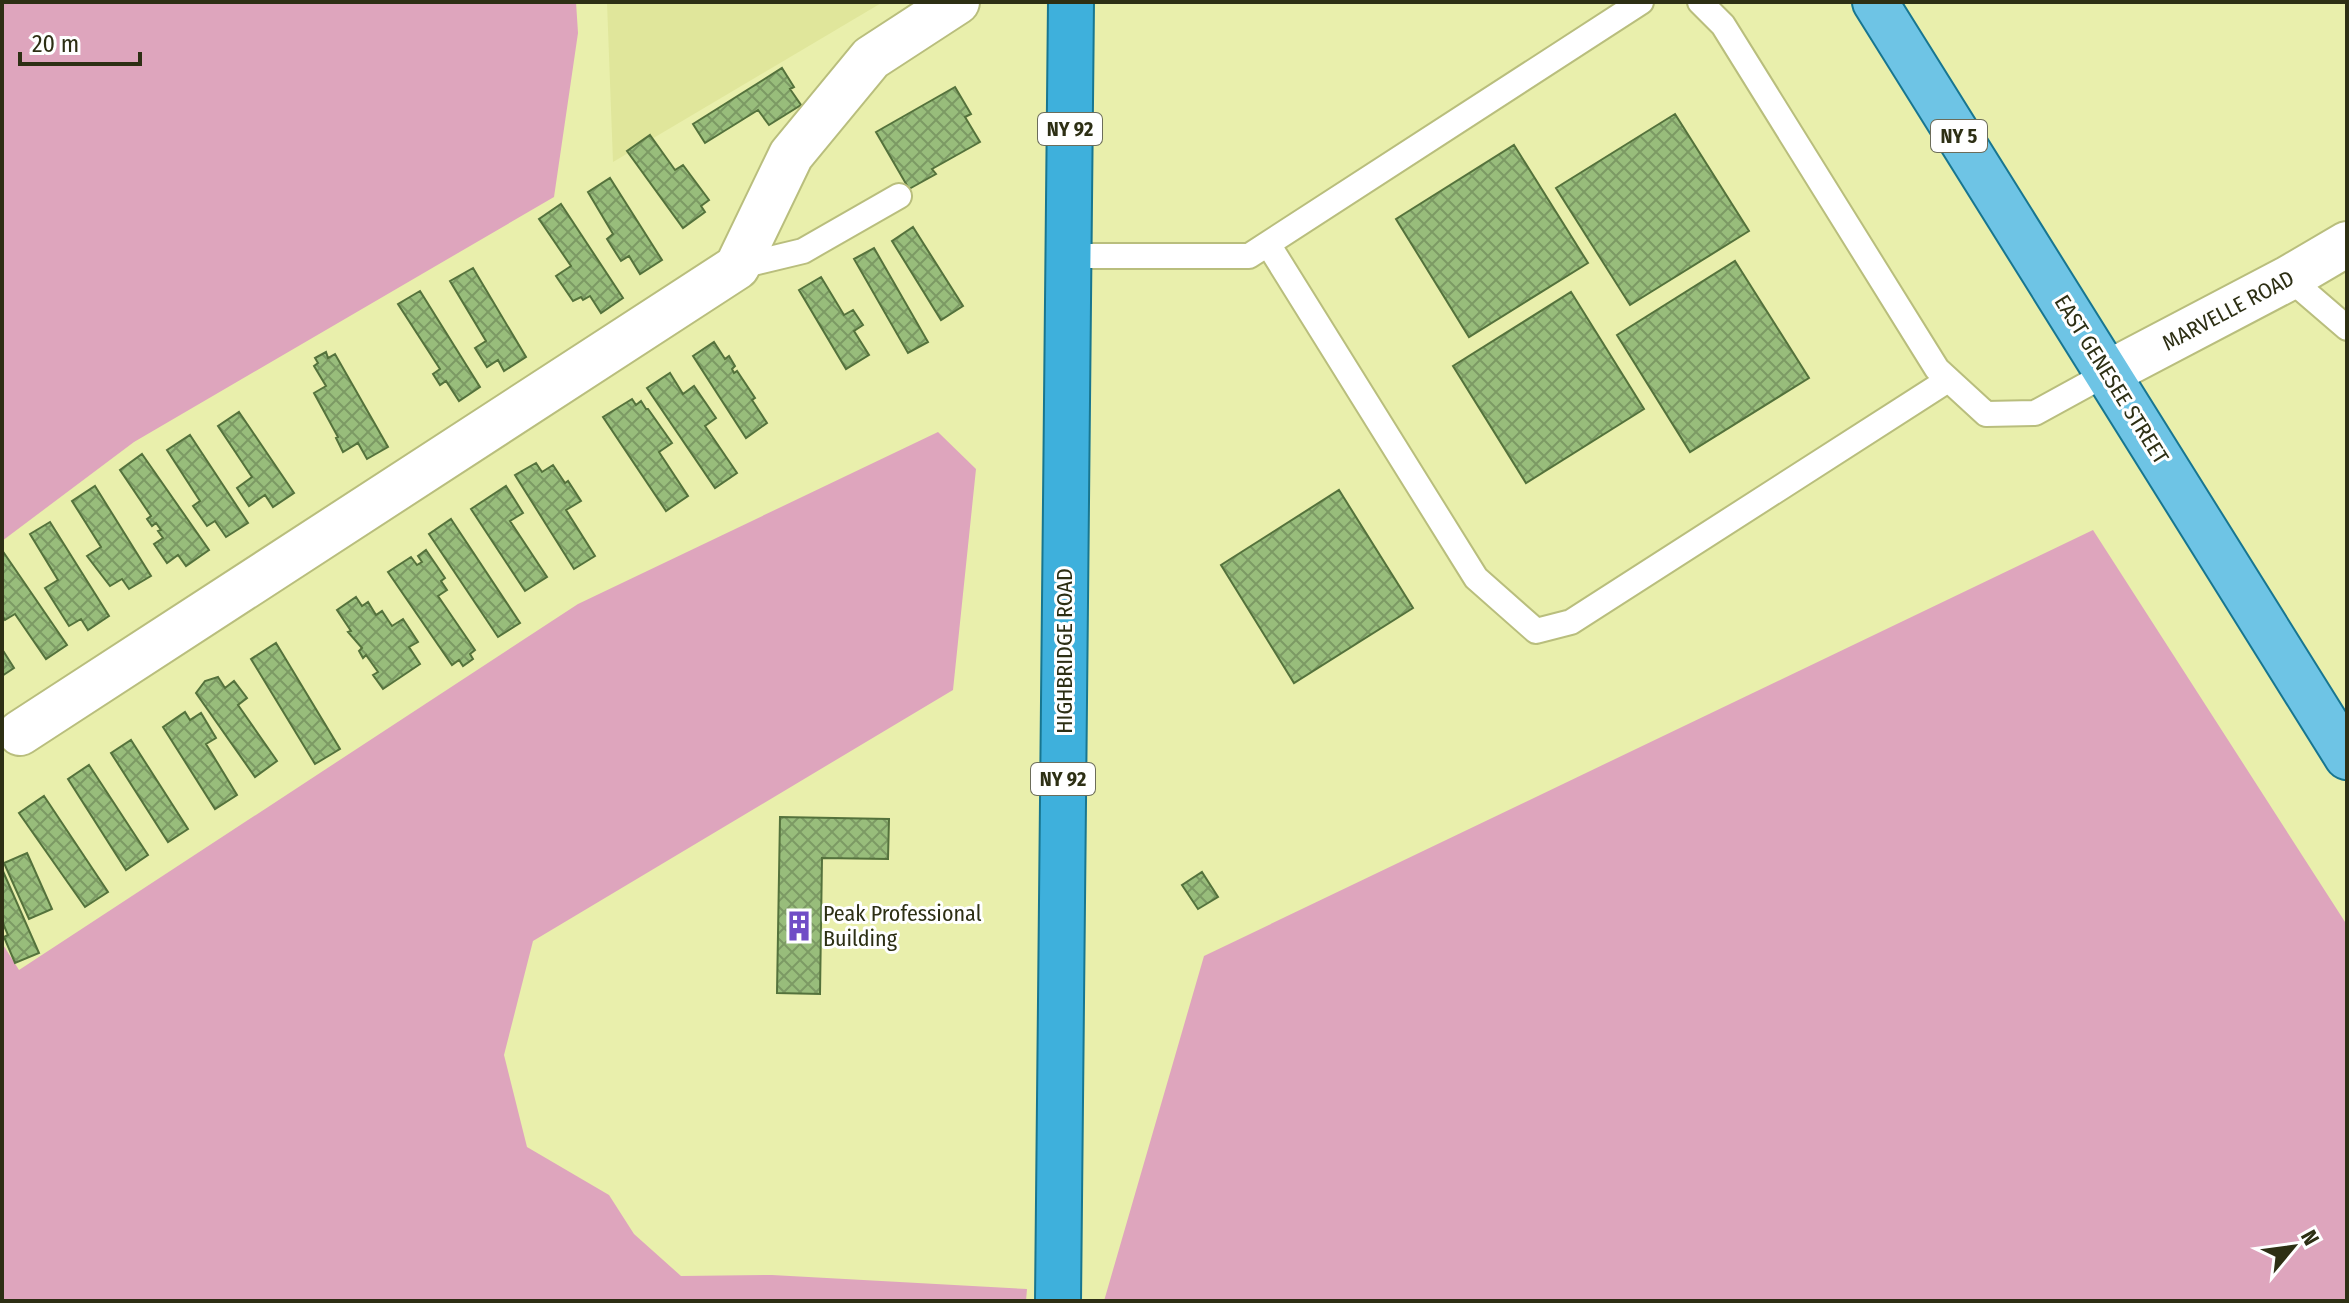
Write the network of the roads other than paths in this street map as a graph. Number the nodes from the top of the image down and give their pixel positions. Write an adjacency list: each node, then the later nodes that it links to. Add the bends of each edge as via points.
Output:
1 (957, 2): 10 (street, via 871,58 791,155)
2 (1071, 2): 9 (highway, HIGHBRIDGE ROAD / NY 92)
3 (1641, 2): 7 (lane)
4 (1700, 2): 14 (lane, via 1723,25)
5 (1875, 2): 13 (main road, EAST GENESEE STREET / NY 5)
6 (899, 196): 10 (lane, via 803,251)
7 (1268, 244): 9 (lane, via 1249,256); 14 (lane, via 1476,578 1536,631 1571,622)
8 (2347, 244): 11 (street, MARVELLE ROAD)
9 (1069, 256): 17 (highway, HIGHBRIDGE ROAD / NY 92)
10 (737, 267): 15 (street)
11 (2289, 278): 12 (lane); 13 (street, MARVELLE ROAD)
12 (2347, 328)
13 (2108, 373): 14 (lane, via 2035,413 1986,414); 16 (main road, EAST GENESEE STREET / NY 5)
14 (1948, 380)
15 (20, 733)
16 (2347, 757)
17 (1058, 1301)

